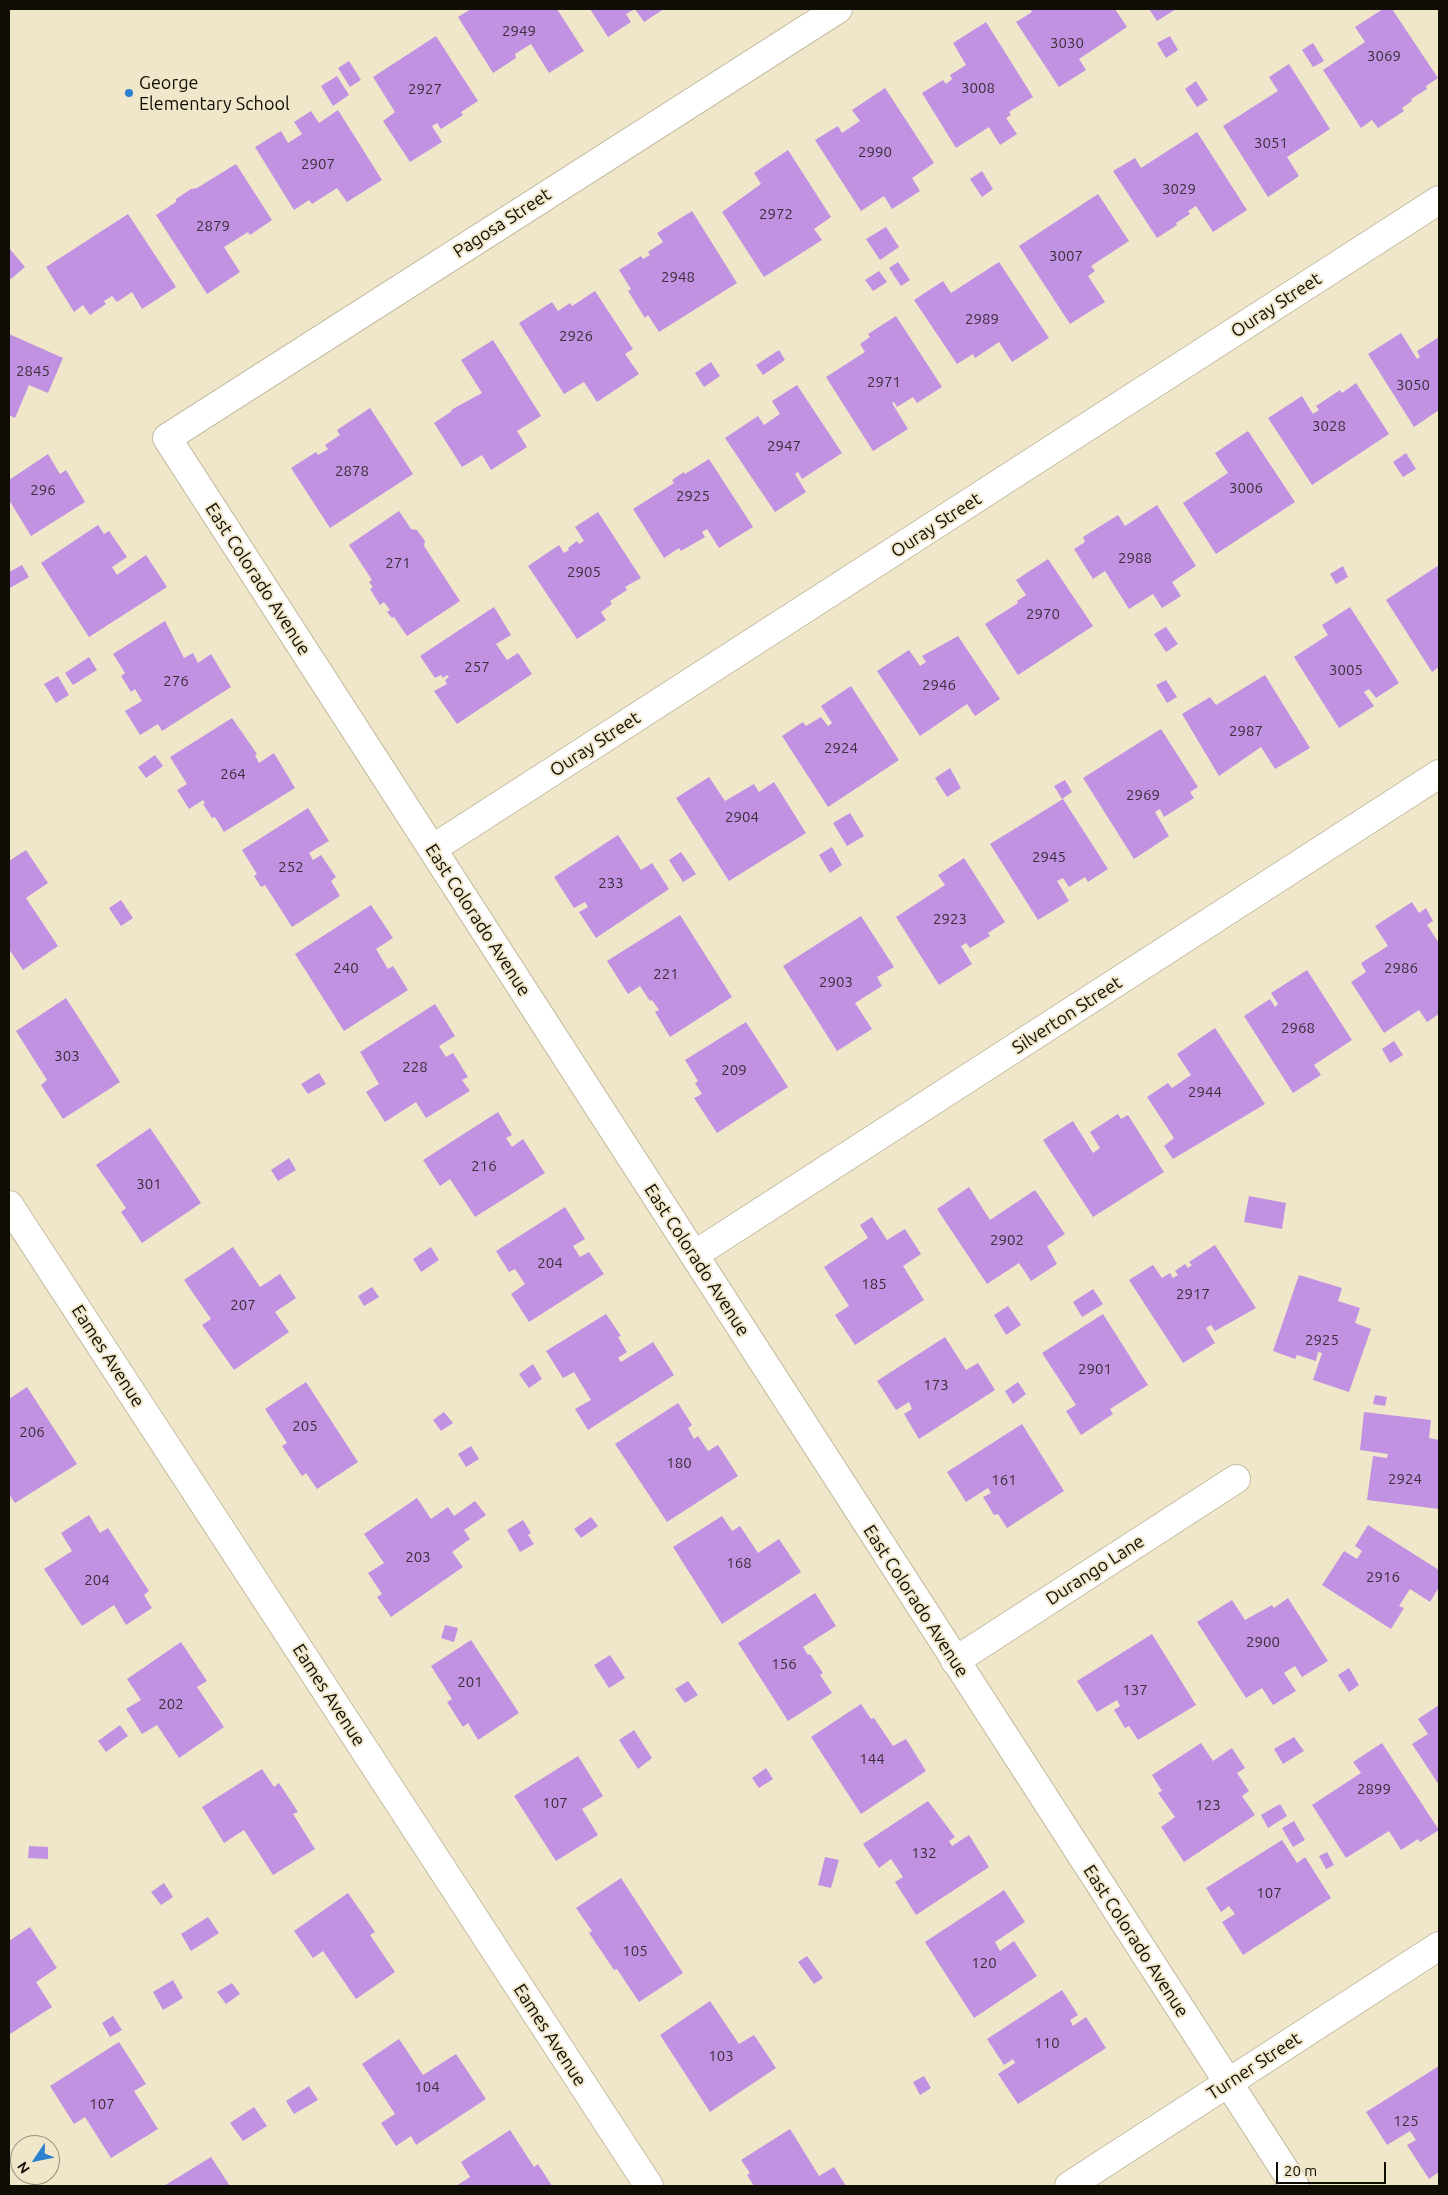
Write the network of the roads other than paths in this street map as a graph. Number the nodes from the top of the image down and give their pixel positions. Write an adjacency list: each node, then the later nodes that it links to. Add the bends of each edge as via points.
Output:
1 (838, 9): 3 (street, Pagosa Street)
2 (1439, 200): 5 (street, Ouray Street)
3 (167, 438): 5 (street, East Colorado Avenue)
4 (1439, 774): 7 (street, Silverton Street)
5 (432, 849): 7 (street, East Colorado Avenue)
6 (9, 1205): 12 (street, Eames Avenue)
7 (694, 1255): 9 (street, East Colorado Avenue)
8 (1236, 1479): 9 (street, Durango Lane)
9 (956, 1661): 11 (street, East Colorado Avenue)
10 (1439, 1946): 11 (street, Turner Street)
11 (1227, 2083): 13 (street, Turner Street); 14 (street, East Colorado Avenue)
12 (649, 2186)
13 (1069, 2186)
14 (1295, 2186)

